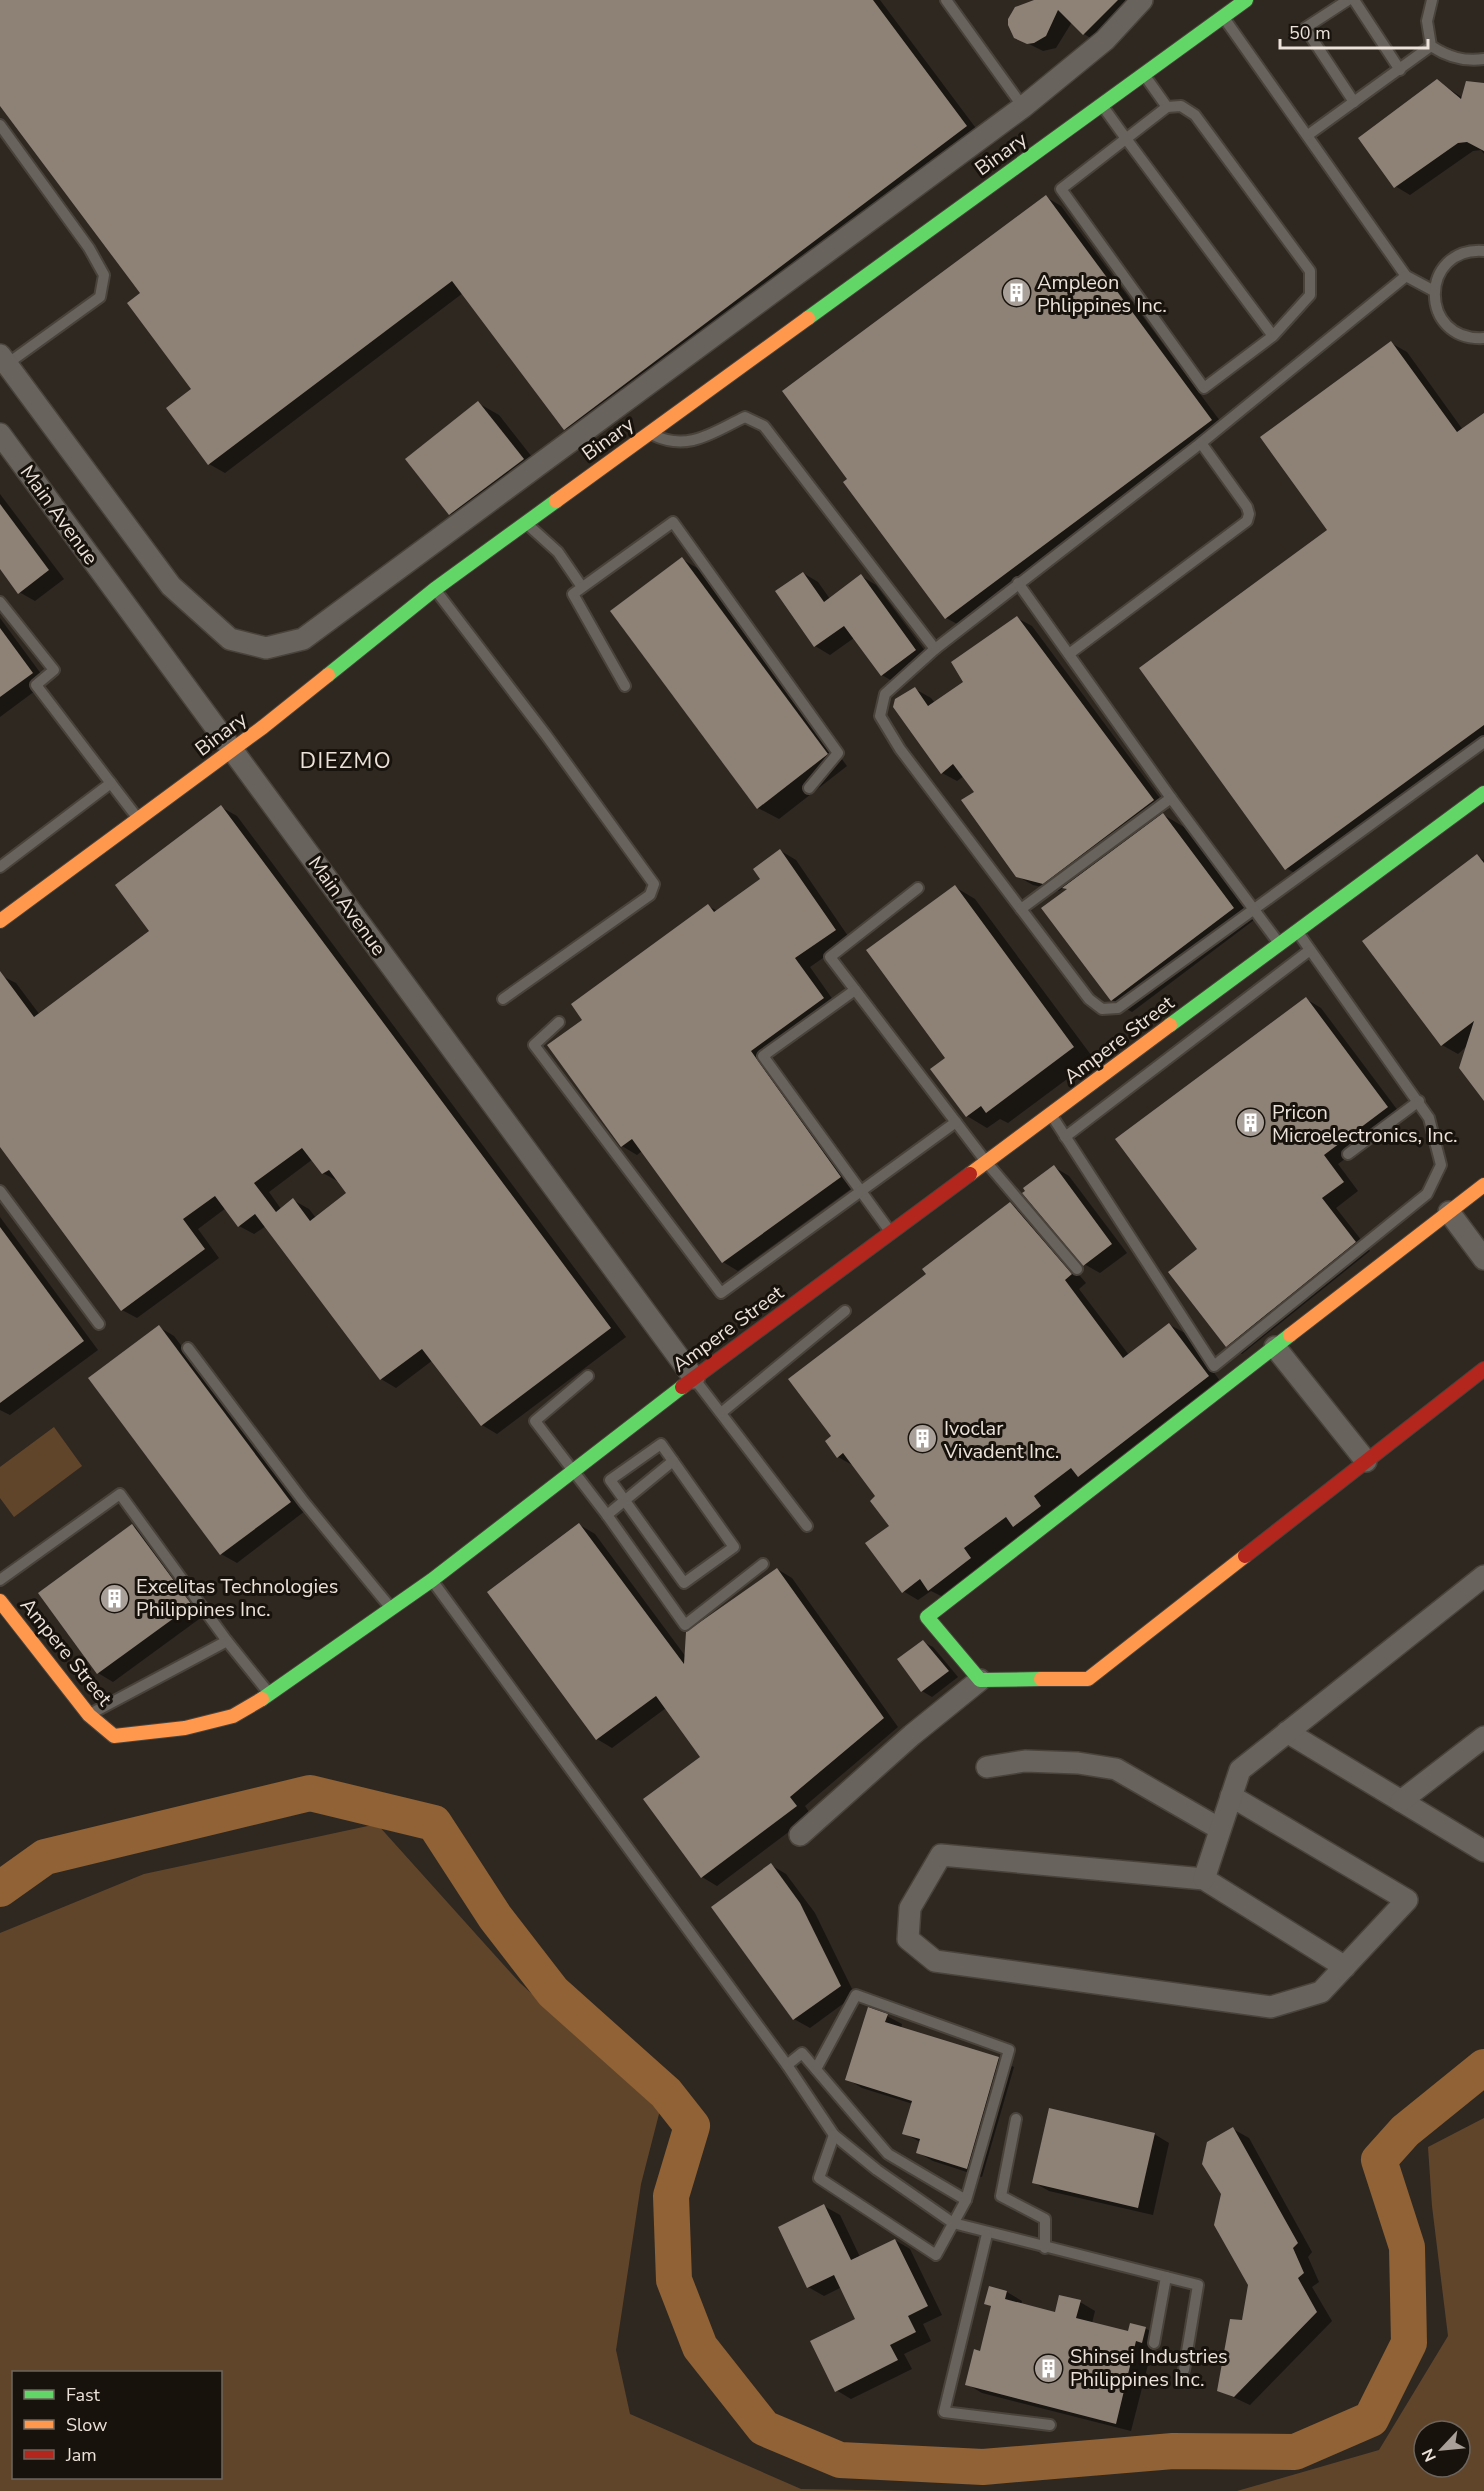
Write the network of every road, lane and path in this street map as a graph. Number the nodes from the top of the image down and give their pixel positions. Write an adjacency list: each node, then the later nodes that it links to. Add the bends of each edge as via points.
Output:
1 (946, 0): 14 (lane)
2 (1142, 0): 14 (street, via 1105,40)
3 (1246, 0): 7 (street, Binary)
4 (1348, 0): 12 (lane, via 1305,28)
5 (1354, 0): 10 (lane)
6 (1432, 0): 8 (lane, via 1426,21)
7 (1223, 17): 11 (street, Binary); 17 (lane)
8 (1431, 46): 9 (lane, via 1444,55 1469,61); 10 (lane)
9 (1484, 59)
10 (1400, 70): 12 (lane)
11 (1144, 75): 13 (street, Binary); 15 (lane)
12 (1354, 102): 17 (lane)
13 (1102, 105): 18 (lane); 25 (street, Binary)
14 (1023, 107): 24 (street, via 303,639 266,648 230,639 171,586)
15 (1167, 107): 18 (lane); 22 (lane, via 1181,106 1195,115 1310,271 1311,295)
16 (0, 125): 24 (lane, via 89,248 104,275 100,297)
17 (1308, 135): 20 (lane)
18 (1127, 140): 22 (lane); 22 (lane, via 1061,189 1204,388)
19 (1484, 250): 21 (lane, via 1459,254 1447,263)
20 (1406, 276): 21 (lane); 27 (lane)
21 (1434, 291): 23 (lane, via 1435,305 1449,328 1461,336)
22 (1273, 336)
23 (1484, 339)
24 (3, 359)
25 (649, 433): 28 (street, Binary); 33 (lane, via 670,443 692,441 745,417 764,426)
26 (0, 434): 37 (street, Main Avenue)
27 (1201, 443): 29 (lane); 34 (lane, via 1247,507 1247,521)
28 (525, 523): 30 (lane, via 558,552); 31 (street, Binary)
29 (1018, 583): 33 (lane); 34 (lane)
30 (582, 587): 35 (lane, via 573,594); 39 (lane, via 673,522 838,753)
31 (435, 589): 37 (street, Binary); 52 (lane, via 654,884 650,895)
32 (0, 602): 38 (lane, via 54,670 36,685)
33 (936, 649): 46 (lane, via 885,694 879,716)
34 (1069, 654): 41 (lane)
35 (625, 686)
36 (1484, 742): 45 (lane)
37 (232, 750): 42 (street, Binary); 73 (street, Main Avenue)
38 (111, 783): 42 (lane); 43 (lane)
39 (809, 788)
40 (1484, 793): 48 (street, Ampere Street)
41 (1171, 798): 45 (lane); 46 (lane)
42 (138, 819): 47 (street, Binary)
43 (0, 867)
44 (918, 888): 51 (lane, via 830,957)
45 (1254, 908): 46 (lane, via 1118,1008 1102,1010 1089,999); 49 (lane)
46 (1021, 909)
47 (0, 921)
48 (1297, 932): 49 (street, Ampere Street); 50 (lane)
49 (1280, 944): 55 (street, Ampere Street)
50 (1310, 950): 54 (lane); 57 (lane)
51 (855, 990): 56 (lane); 62 (lane, via 763,1056)
52 (503, 999)
53 (559, 1022): 62 (lane, via 534,1045 721,1293)
54 (1419, 1101): 57 (lane, via 1429,1118 1442,1165 1427,1194 1214,1366); 58 (lane)
55 (1051, 1115): 57 (lane); 59 (street, Ampere Street)
56 (956, 1122): 59 (lane); 62 (lane)
57 (1065, 1137)
58 (1348, 1154)
59 (987, 1163): 64 (street, Ampere Street); 66 (lane)
60 (1484, 1185): 63 (street)
61 (0, 1191): 68 (lane)
62 (861, 1191): 64 (lane)
63 (1449, 1212): 65 (street); 69 (street)
64 (891, 1233): 73 (street, Ampere Street)
65 (1484, 1258)
66 (1077, 1269)
67 (845, 1311): 74 (lane)
68 (99, 1324)
69 (1275, 1347): 76 (street); 88 (street, via 927,1617)
70 (188, 1348): 86 (lane, via 304,1502)
71 (1484, 1370): 76 (street)
72 (588, 1376): 77 (lane, via 535,1421)
73 (694, 1378): 74 (lane); 77 (street, Ampere Street)
74 (721, 1413): 80 (lane)
75 (674, 1461): 78 (lane); 78 (lane, via 661,1444 610,1480); 78 (lane, via 734,1547 684,1583)
76 (1366, 1461): 88 (street, via 1088,1679)
77 (571, 1471): 79 (lane); 84 (street, Ampere Street)
78 (623, 1500): 79 (lane)
79 (607, 1515): 81 (lane, via 685,1625)
80 (807, 1526)
81 (763, 1564)
82 (1484, 1576): 91 (street)
83 (0, 1580): 87 (lane, via 120,1494)
84 (432, 1580): 86 (street, Ampere Street); 101 (lane)
85 (0, 1601): 90 (street, Ampere Street)
86 (392, 1609): 89 (street, Ampere Street)
87 (227, 1641): 89 (lane); 90 (lane)
88 (980, 1680): 97 (street)
89 (270, 1695): 90 (street, Ampere Street, via 233,1716 185,1728 114,1736)
90 (89, 1715)
91 (1287, 1732): 94 (street, via 1240,1770); 95 (street)
92 (1484, 1737): 95 (street)
93 (987, 1767): 96 (street, via 1025,1761 1116,1769)
94 (1231, 1796): 96 (street); 100 (street, via 1407,1900)
95 (1401, 1801): 98 (street)
96 (1220, 1829): 99 (street)
97 (800, 1835)
98 (1484, 1851)
99 (1204, 1879): 100 (street); 100 (street, via 941,1855 910,1908 908,1939 934,1961 1271,2007 1321,1992)
100 (1345, 1967)
101 (787, 2065): 102 (lane, via 802,2053); 104 (lane)
102 (816, 2069): 105 (lane, via 888,2154); 105 (lane, via 856,1995 1009,2049)
103 (1016, 2119): 108 (lane, via 1000,2196 1045,2219)
104 (834, 2135): 106 (lane); 106 (lane, via 819,2178 936,2255)
105 (966, 2200): 106 (lane)
106 (953, 2223): 107 (lane)
107 (987, 2234): 108 (lane); 112 (lane, via 944,2412)
108 (1045, 2248): 109 (lane)
109 (1166, 2277): 110 (lane); 111 (lane, via 1198,2285)
110 (1154, 2343)
111 (1184, 2370)
112 (1050, 2425)

